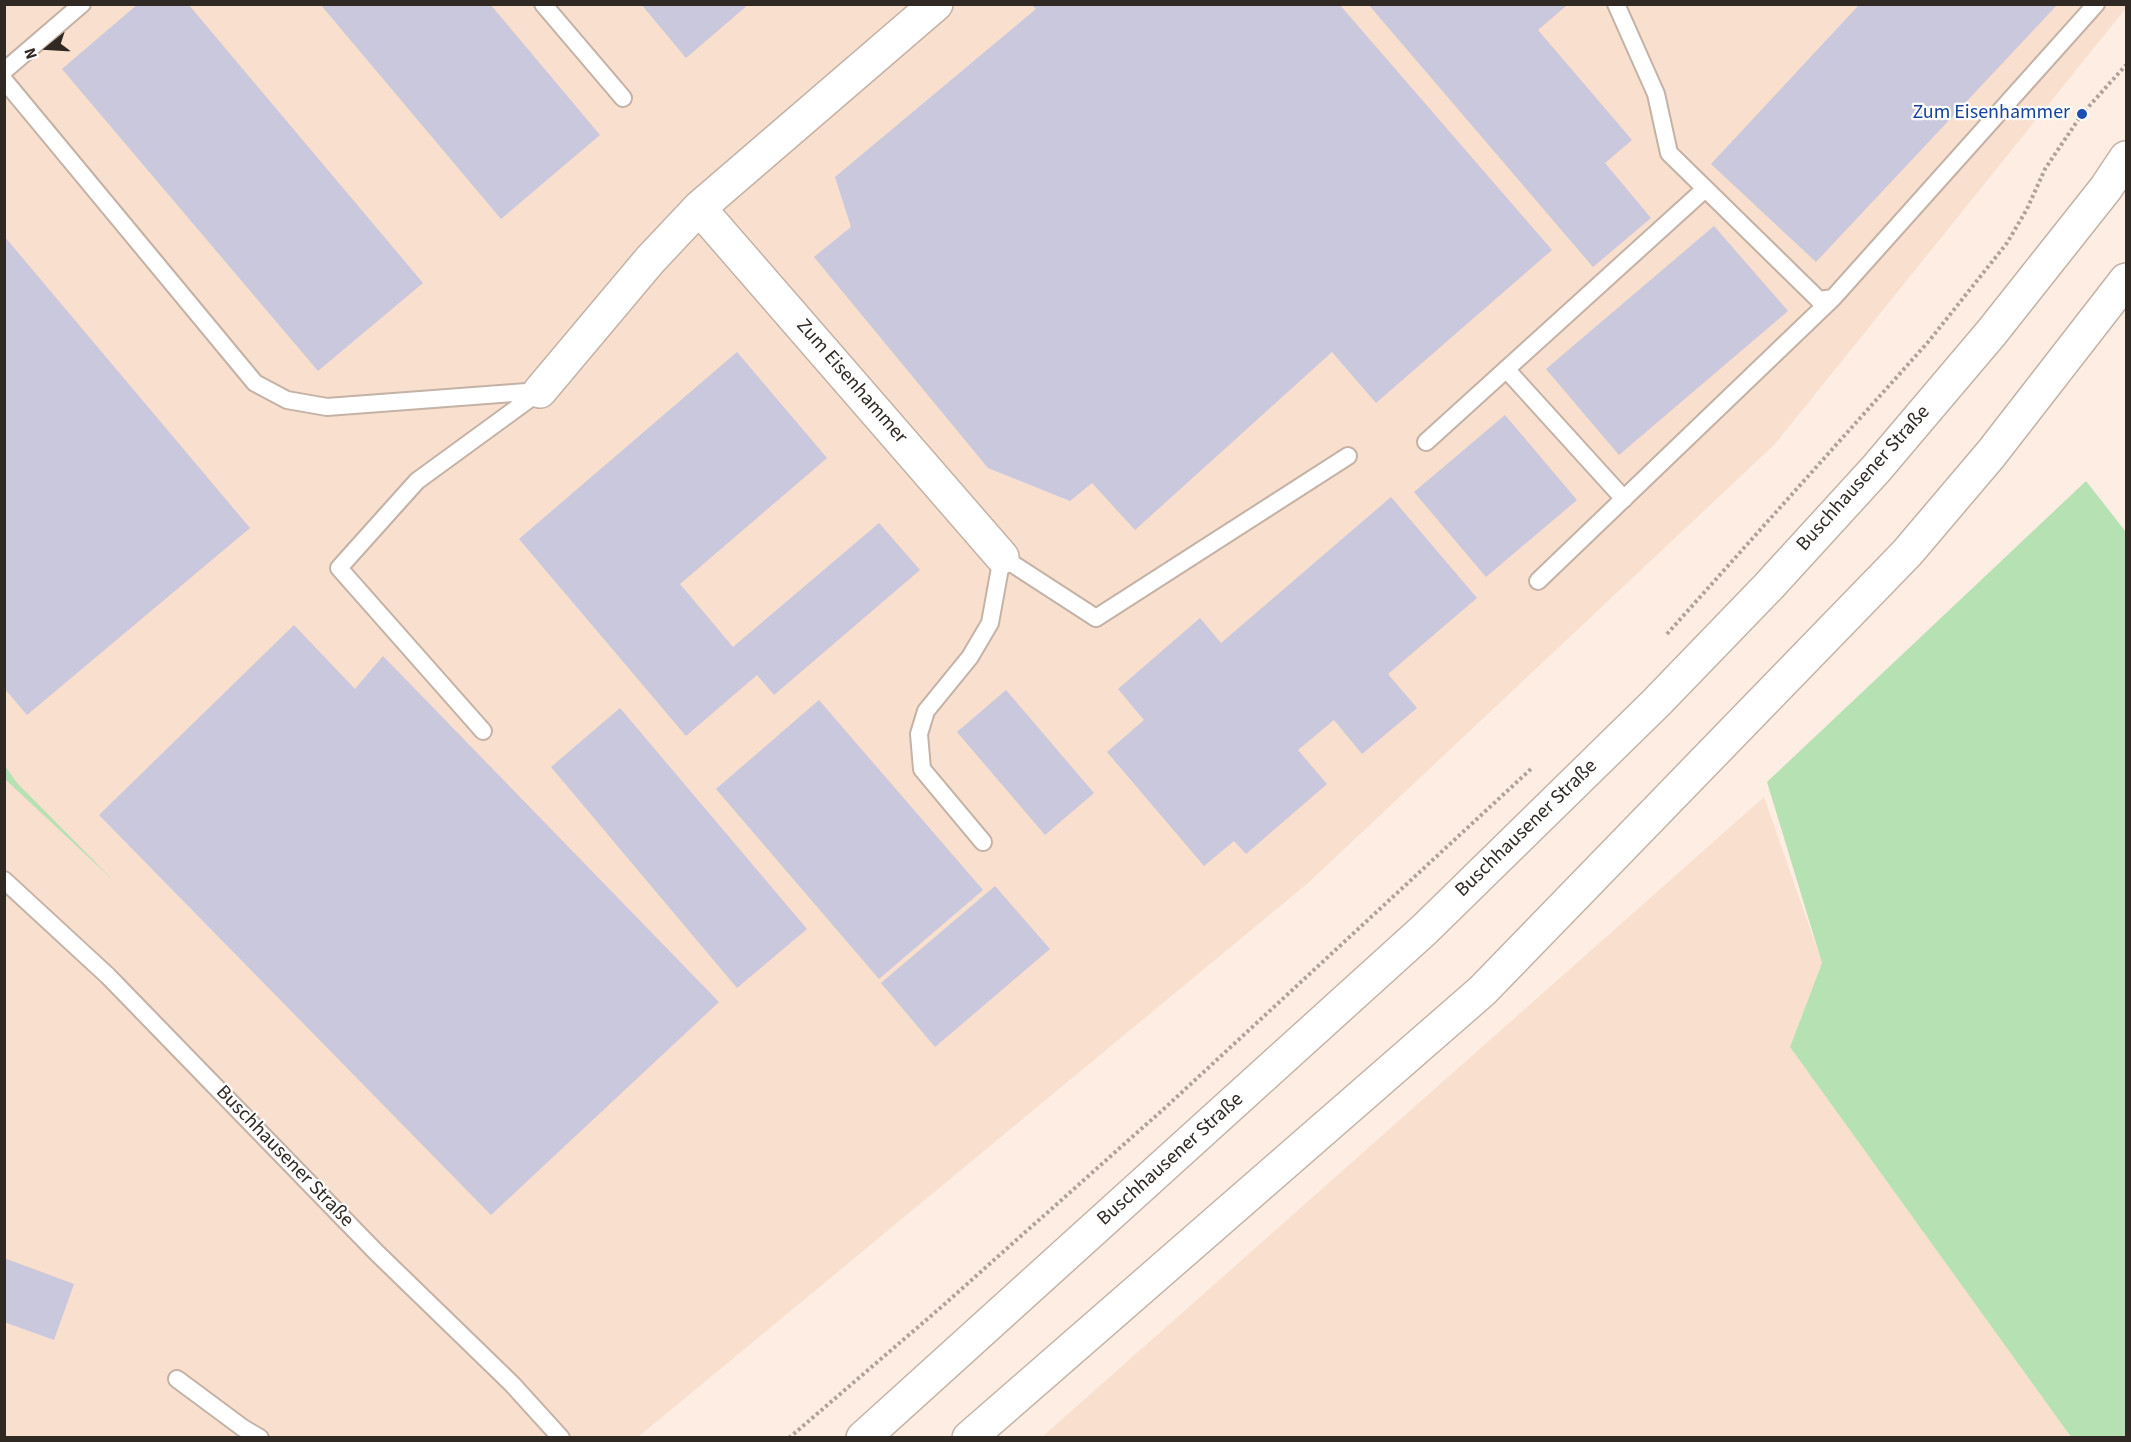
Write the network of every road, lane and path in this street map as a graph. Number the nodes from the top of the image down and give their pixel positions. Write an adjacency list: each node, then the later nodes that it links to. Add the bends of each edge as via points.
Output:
1 (82, 4): 7 (lane)
2 (543, 4): 9 (lane)
3 (936, 4): 12 (main road)
4 (1616, 4): 11 (lane, via 1656,94 1669,153)
5 (2096, 4): 14 (lane)
6 (2127, 65): 22 (path, via 2082,114 2045,169 2007,243 1929,341)
7 (4, 71)
8 (4, 80): 16 (lane, via 255,383 287,400 327,407)
9 (623, 98)
10 (2127, 158): 31 (main road, Buschhausener Straße, via 1992,332 1876,469 1656,703 1424,930)
11 (1705, 189): 14 (lane, via 1819,300); 15 (lane)
12 (699, 208): 16 (main road); 20 (main road, Zum Eisenhammer)
13 (2127, 280): 32 (main road, via 1991,454 1907,553 1482,991)
14 (1833, 298): 19 (lane)
15 (1506, 369): 17 (lane); 19 (lane)
16 (540, 391): 23 (lane, via 417,481 339,568)
17 (1426, 442)
18 (1348, 456): 20 (lane, via 1096,618)
19 (1624, 499): 21 (lane)
20 (1002, 556): 25 (lane, via 990,623 970,657 926,711 919,734 922,769)
21 (1538, 581)
22 (1666, 634)
23 (483, 730)
24 (1540, 760): 30 (path, via 1167,1106)
25 (982, 842)
26 (4, 880): 29 (lane, Buschhausener Straße, via 108,976)
27 (177, 1379): 28 (lane)
28 (260, 1437)
29 (561, 1437)
30 (789, 1437)
31 (863, 1437)
32 (969, 1437)

